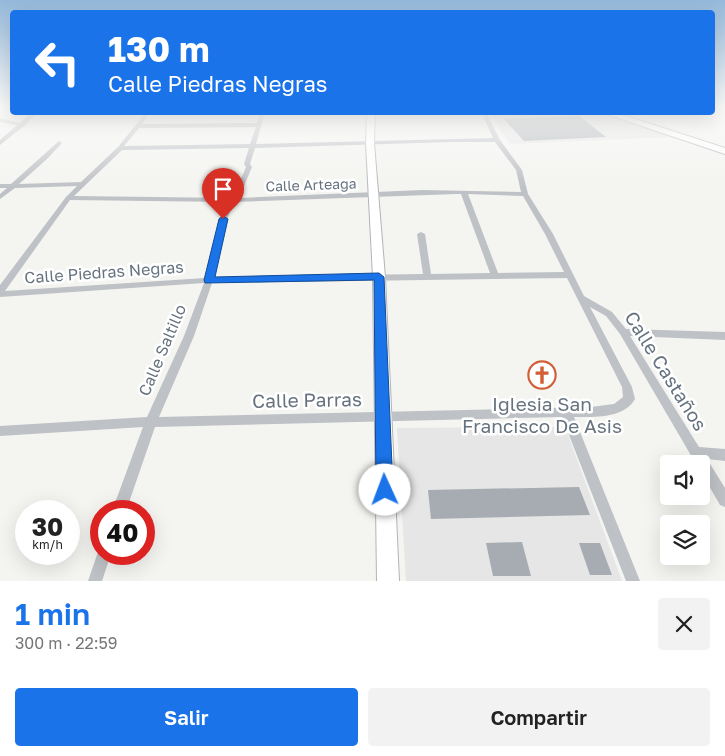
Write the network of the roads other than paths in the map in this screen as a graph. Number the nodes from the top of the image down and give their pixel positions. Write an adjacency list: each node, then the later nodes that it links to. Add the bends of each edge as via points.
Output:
1 (11, 134): 9 (street)
2 (131, 134): 14 (street, Calle Piedras Negras)
3 (257, 134): 12 (street, Calle Saltillo)
4 (370, 134): 11 (street)
5 (494, 134): 8 (street)
6 (673, 134): 15 (main road)
7 (687, 134): 13 (main road)
8 (497, 140): 11 (street); 20 (street, via 519,170)
9 (1, 142)
10 (59, 143): 18 (street)
11 (370, 143): 12 (street); 21 (street)
12 (253, 146): 14 (street); 24 (street, Calle Saltillo, via 247,164 249,168 237,196)
13 (725, 146)
14 (120, 148): 16 (street, Calle Piedras Negras)
15 (725, 151)
16 (80, 184): 18 (street); 23 (street, Calle Piedras Negras)
17 (0, 186): 18 (street)
18 (12, 186): 22 (street)
19 (464, 192): 20 (street, Calle Arteaga); 21 (street, Calle Arteaga); 28 (street)
20 (526, 194): 26 (street)
21 (375, 195): 24 (street, Calle Arteaga); 29 (street)
22 (0, 197)
23 (68, 198): 24 (street, Calle Arteaga); 31 (street, Calle Piedras Negras)
24 (232, 200): 30 (street, Calle Saltillo, via 223,219)
25 (421, 234): 27 (street)
26 (569, 274): 28 (street, Calle Piedras Negras); 32 (street)
27 (427, 275): 28 (street, Calle Piedras Negras); 29 (street, Calle Piedras Negras)
28 (495, 276)
29 (379, 277): 30 (street, Calle Piedras Negras); 36 (street)
30 (209, 280): 31 (street, Calle Piedras Negras); 37 (street, Calle Saltillo, via 189,336)
31 (0, 293)
32 (581, 298): 33 (street, Calle Castaños, via 609,314); 35 (street, Calle Parras, via 629,398 624,406 612,409)
33 (623, 332): 34 (street); 39 (street, Calle Castaños)
34 (724, 338)
35 (566, 412): 36 (street, Calle Parras); 46 (street)
36 (382, 418): 37 (street, Calle Parras); 45 (street)
37 (151, 422): 38 (street, Calle Parras); 41 (street, Calle Saltillo)
38 (0, 431)
39 (696, 452): 40 (street); 42 (street, Calle Castaños)
40 (725, 455)
41 (123, 500)
42 (725, 500)
43 (100, 565): 44 (street)
44 (95, 581)
45 (388, 581)
46 (633, 581)

